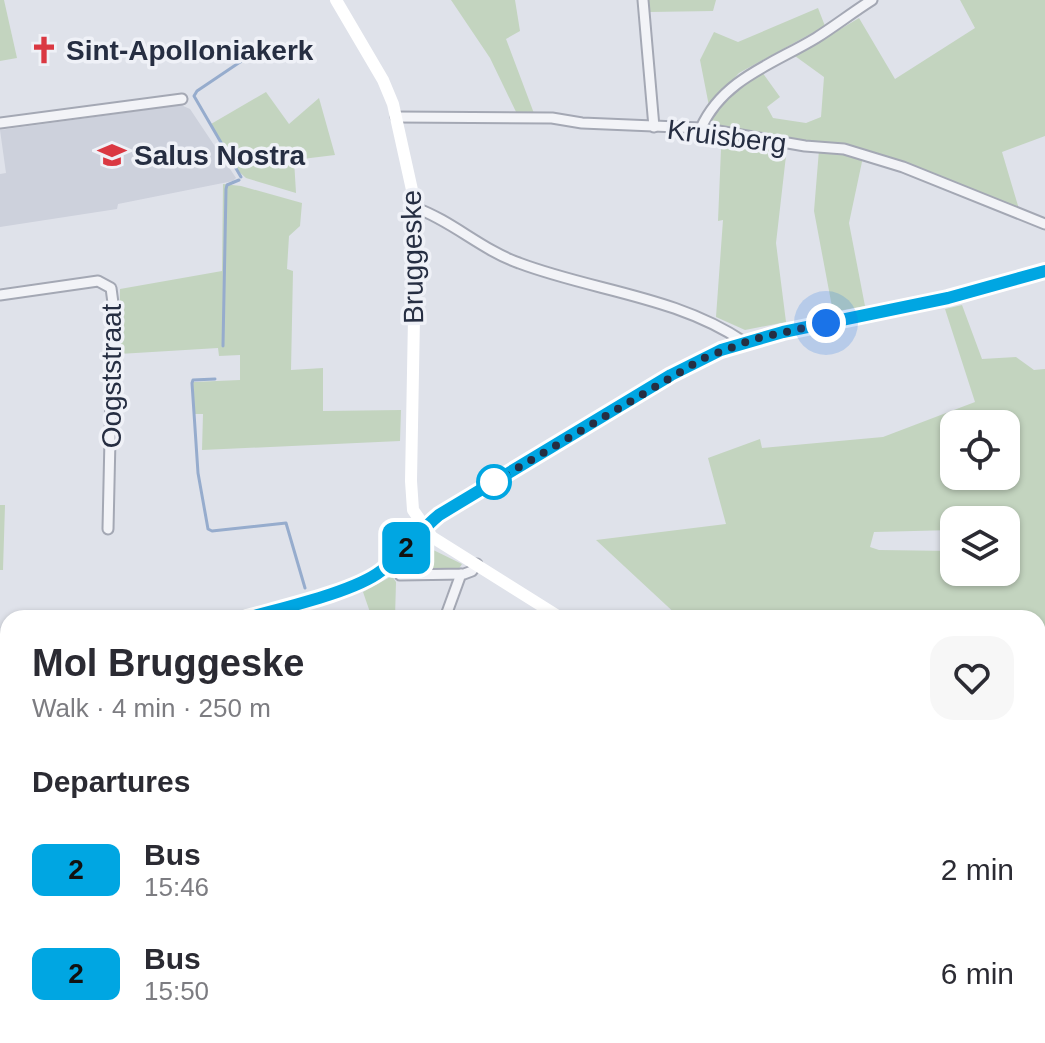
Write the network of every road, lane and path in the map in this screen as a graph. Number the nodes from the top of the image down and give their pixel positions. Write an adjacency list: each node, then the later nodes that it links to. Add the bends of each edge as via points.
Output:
1 (336, 0): 5 (street, Bruggeske, via 383,80)
2 (643, 0): 7 (street)
3 (872, 0): 8 (street, via 741,79 706,115)
4 (182, 99): 6 (street)
5 (396, 117): 7 (street, Kruisberg, via 552,118); 9 (street, Bruggeske)
6 (0, 123)
7 (654, 127): 8 (street, Kruisberg)
8 (701, 128): 10 (street, Kruisberg, via 844,149)
9 (416, 208): 13 (street, via 515,262 668,306); 14 (street, Bruggeske, via 411,500)
10 (1045, 224)
11 (1045, 271): 13 (street, via 948,298)
12 (0, 295): 15 (street, Oogststraat, via 98,281 111,288)
13 (744, 342): 14 (street, via 671,375)
14 (424, 528): 16 (street); 19 (street, via 369,579)
15 (108, 529)
16 (477, 564): 17 (street); 21 (street)
17 (461, 574): 18 (street); 20 (street)
18 (400, 575)
19 (272, 610)
20 (448, 610)
21 (549, 610)

